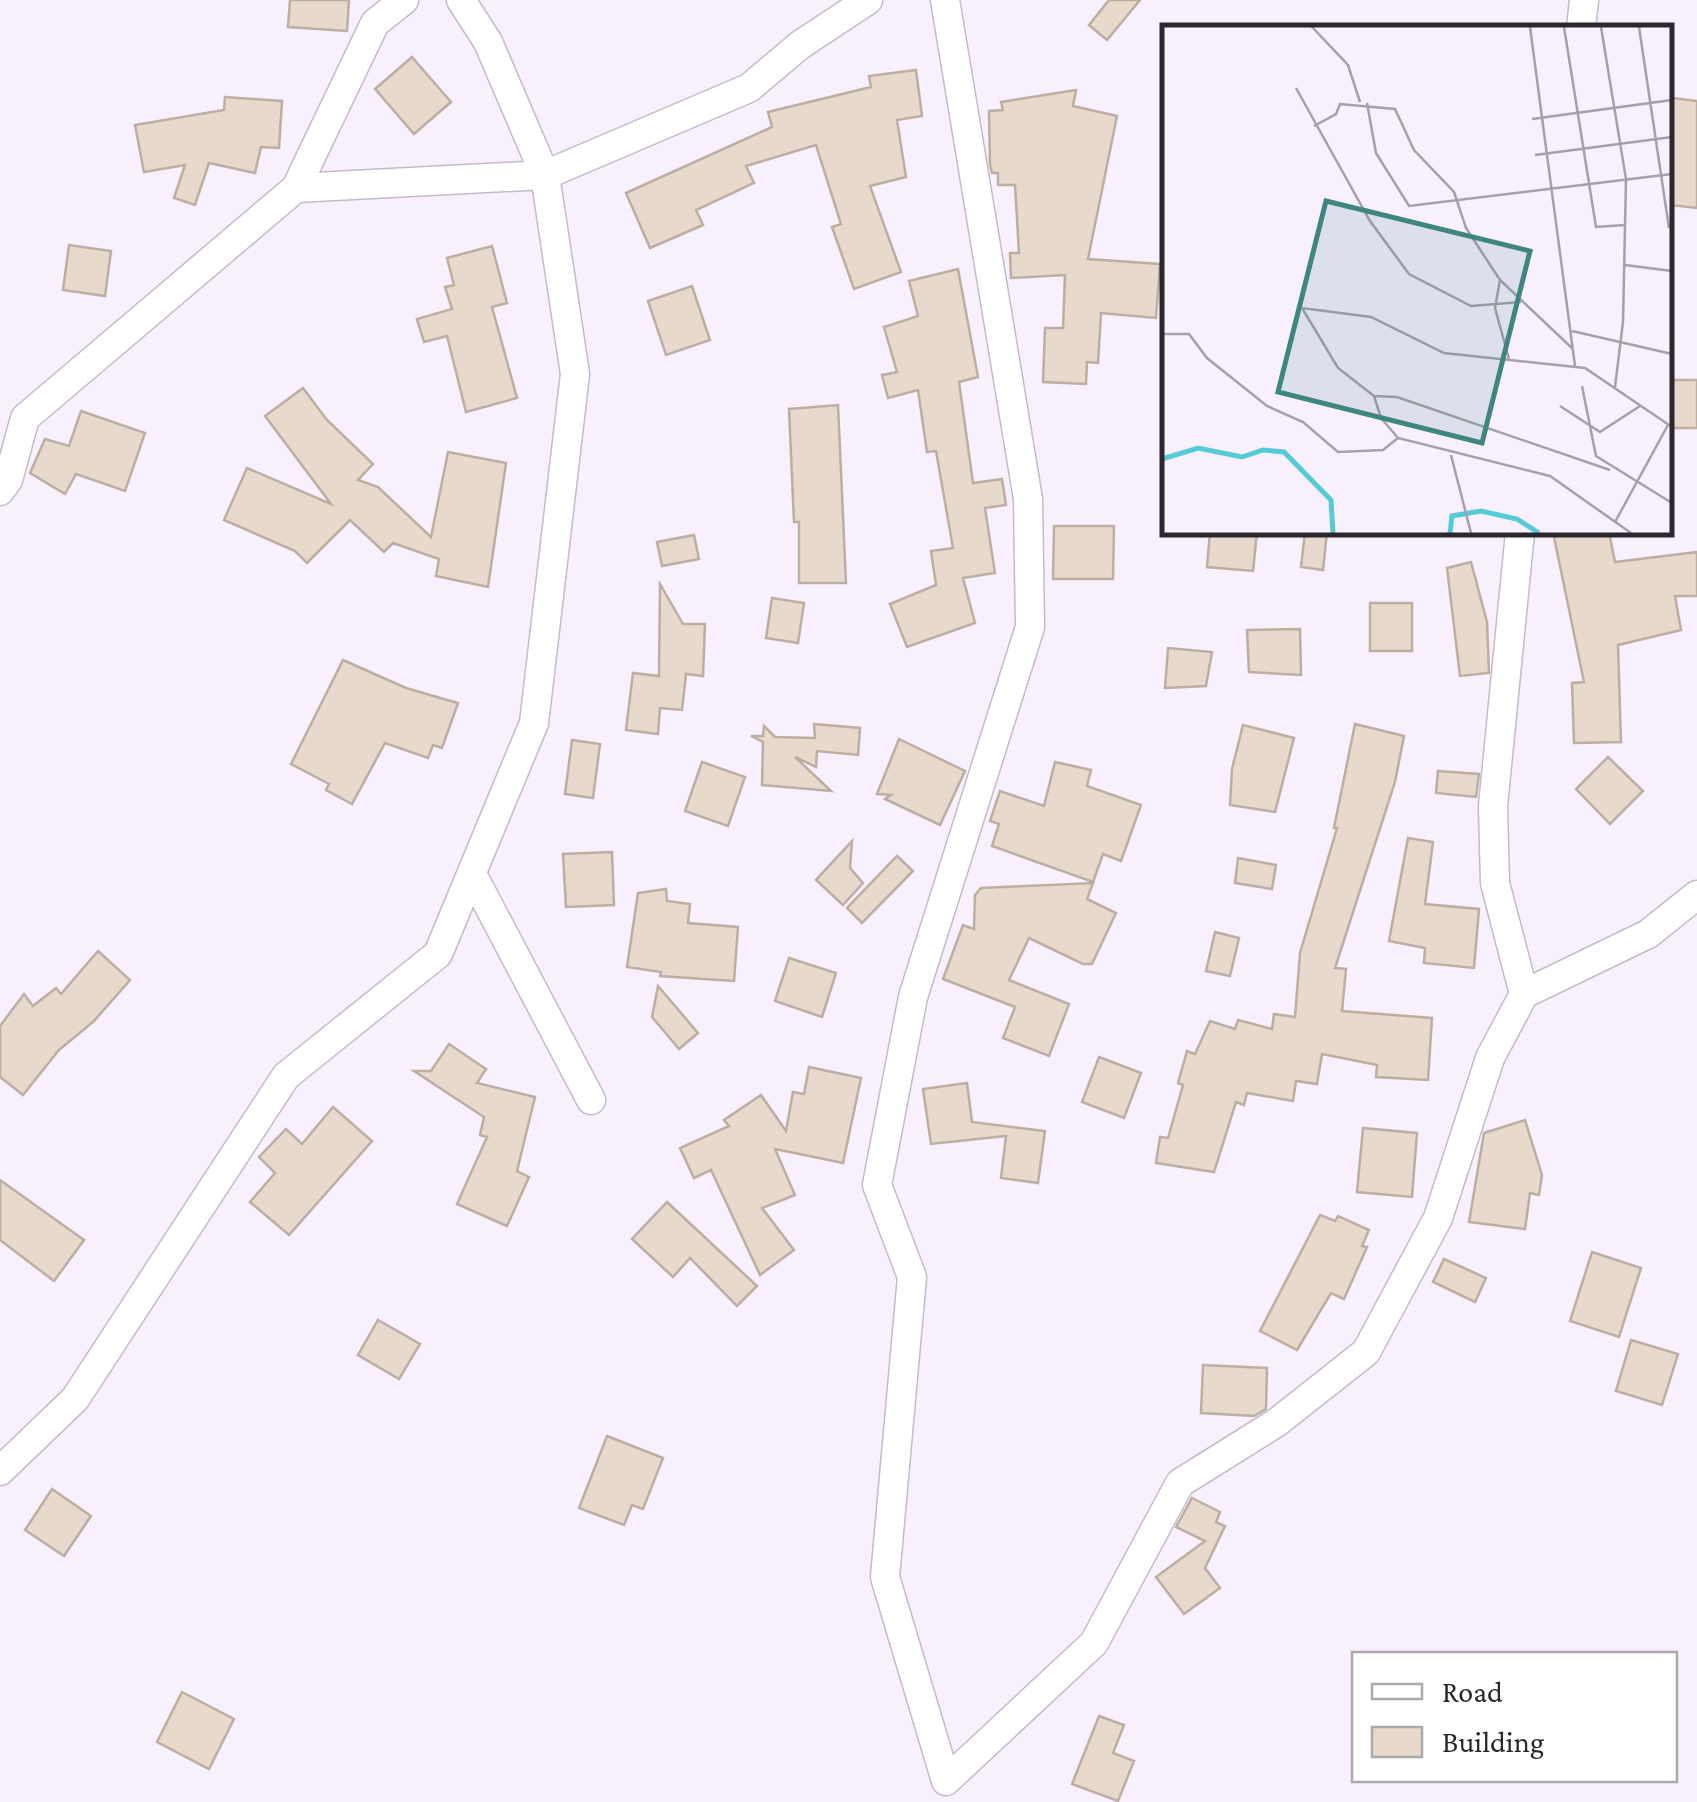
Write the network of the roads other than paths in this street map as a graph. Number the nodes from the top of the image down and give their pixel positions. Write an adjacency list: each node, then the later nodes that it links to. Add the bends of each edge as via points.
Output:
1 (404, 0): 8 (street, via 374,23)
2 (461, 0): 7 (street, via 488,42)
3 (868, 0): 7 (street, via 750,88)
4 (945, 0): 13 (street, via 1028,500 1030,627 913,997 878,1184 912,1277 885,1576 946,1781 1094,1642 1180,1483 1276,1423 1366,1352 1438,1218 1490,1058)
5 (1584, 0): 6 (street)
6 (1580, 25)
7 (545, 175): 8 (street); 11 (street, via 576,374 534,723)
8 (296, 188): 9 (street, via 25,418)
9 (0, 491)
10 (1520, 535): 13 (street, via 1493,806 1495,883)
11 (472, 874): 14 (street); 15 (street, via 438,954 286,1076 76,1399)
12 (1697, 895): 13 (street, via 1648,934)
13 (1524, 994)
14 (591, 1100)
15 (0, 1471)

